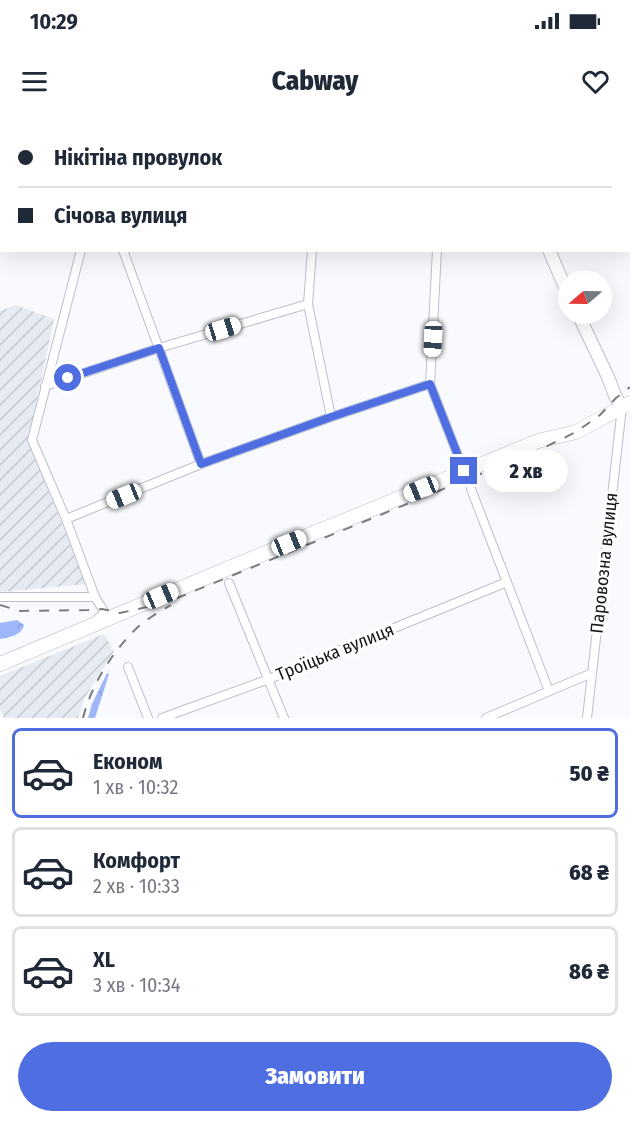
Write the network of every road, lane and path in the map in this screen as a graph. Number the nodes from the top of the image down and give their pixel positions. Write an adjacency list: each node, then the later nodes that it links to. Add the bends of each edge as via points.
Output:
1 (80, 252): 11 (street)
2 (124, 252): 9 (street)
3 (312, 252): 7 (street)
4 (437, 252): 10 (street)
5 (550, 252): 6 (main road)
6 (558, 271)
7 (308, 304): 9 (street); 13 (street)
8 (583, 324): 12 (main road, via 616,398)
9 (159, 348): 11 (street); 14 (street)
10 (430, 384): 13 (street); 15 (street)
11 (45, 386): 17 (street, via 32,441)
12 (626, 405): 15 (main road, via 576,432 538,441); 25 (street, Паровозна вулиця)
13 (331, 417): 14 (street)
14 (201, 464): 17 (street)
15 (464, 471): 23 (main road)
16 (471, 489): 18 (street)
17 (66, 519): 21 (street)
18 (507, 582): 26 (street, Троїцька вулиця); 27 (street)
19 (229, 583): 26 (street)
20 (0, 597): 21 (street)
21 (95, 597): 22 (street, via 105,613)
22 (99, 618)
23 (0, 664)
24 (128, 667): 28 (street)
25 (592, 673): 27 (street); 32 (street, Паровозна вулиця)
26 (269, 679): 29 (street, Троїцька вулиця); 30 (street)
27 (549, 691): 31 (street)
28 (148, 718)
29 (162, 718)
30 (284, 718)
31 (486, 718)
32 (587, 718)

